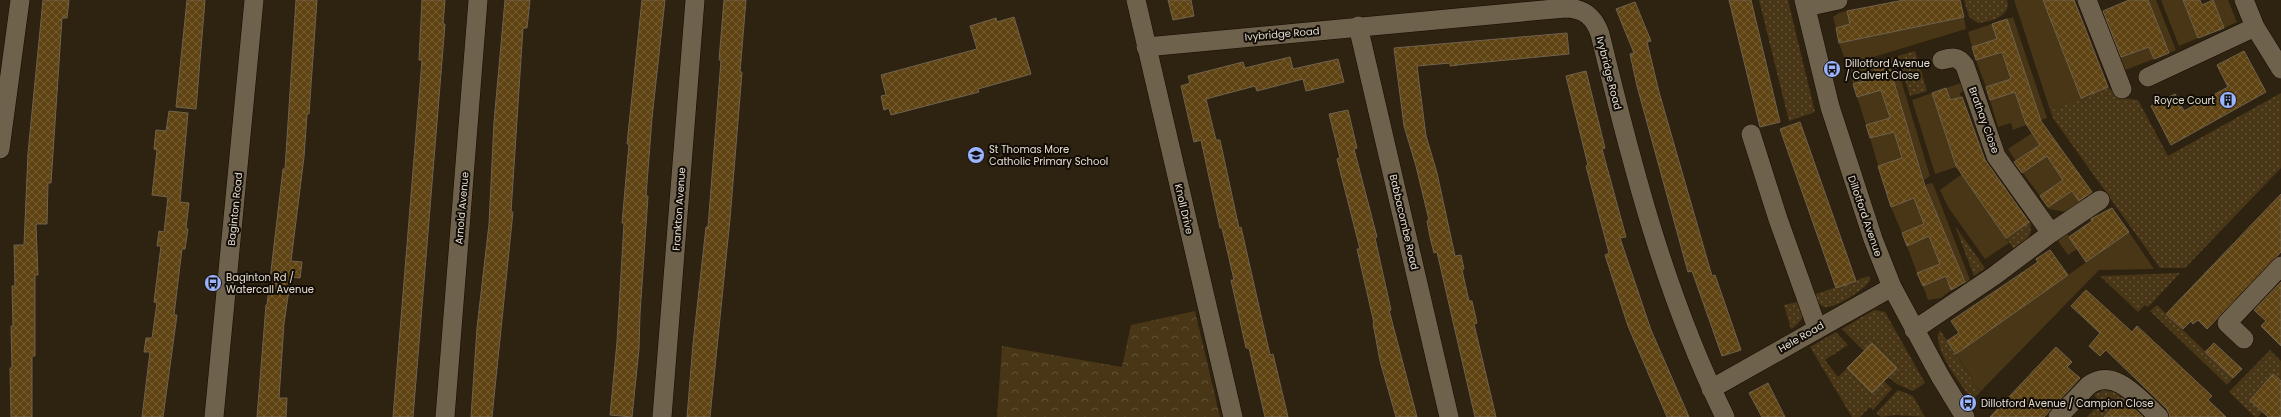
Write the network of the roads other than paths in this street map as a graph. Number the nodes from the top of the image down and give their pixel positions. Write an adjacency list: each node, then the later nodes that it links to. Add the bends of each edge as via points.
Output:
1 (20, 0): 18 (street)
2 (254, 0): 27 (street, Baginton Road)
3 (478, 0): 28 (street, Arnold Avenue)
4 (695, 0): 29 (street, Frankton Avenue)
5 (1136, 0): 12 (street, Knoll Drive)
6 (1838, 0): 9 (street)
7 (2087, 0): 16 (street)
8 (2244, 0): 11 (street)
9 (1805, 4): 22 (street, Dillotford Avenue, via 1830,107 1860,203)
10 (1358, 26): 12 (street, Ivybridge Road); 26 (street, Ivybridge Road, via 1566,8 1581,10 1591,17 1600,34 1629,154 1659,257 1685,329); 31 (street, Babbacombe Road)
11 (2255, 27): 14 (street); 15 (street)
12 (1146, 47): 30 (street, Knoll Drive)
13 (1942, 60): 20 (street, Brathay Close, via 1954,57 1960,59 1996,156)
14 (2281, 69)
15 (2148, 77)
16 (2122, 89)
17 (1751, 134): 23 (street)
18 (0, 149)
19 (2100, 200): 20 (street)
20 (2051, 233): 24 (street, via 1994,276)
21 (2281, 266): 25 (street, via 2227,323)
22 (1892, 287): 23 (street, Hele Road); 24 (street, Dillotford Avenue)
23 (1817, 328): 26 (street, Hele Road)
24 (1914, 330): 33 (street, Dillotford Avenue)
25 (2244, 339)
26 (1711, 389): 32 (street, Ivybridge Road)
27 (214, 417)
28 (445, 417)
29 (662, 417)
30 (1233, 417)
31 (1449, 417)
32 (1725, 417)
33 (1965, 417)
34 (2058, 417): 35 (street, via 2088,386 2104,380 2115,381 2124,386)
35 (2159, 417)

